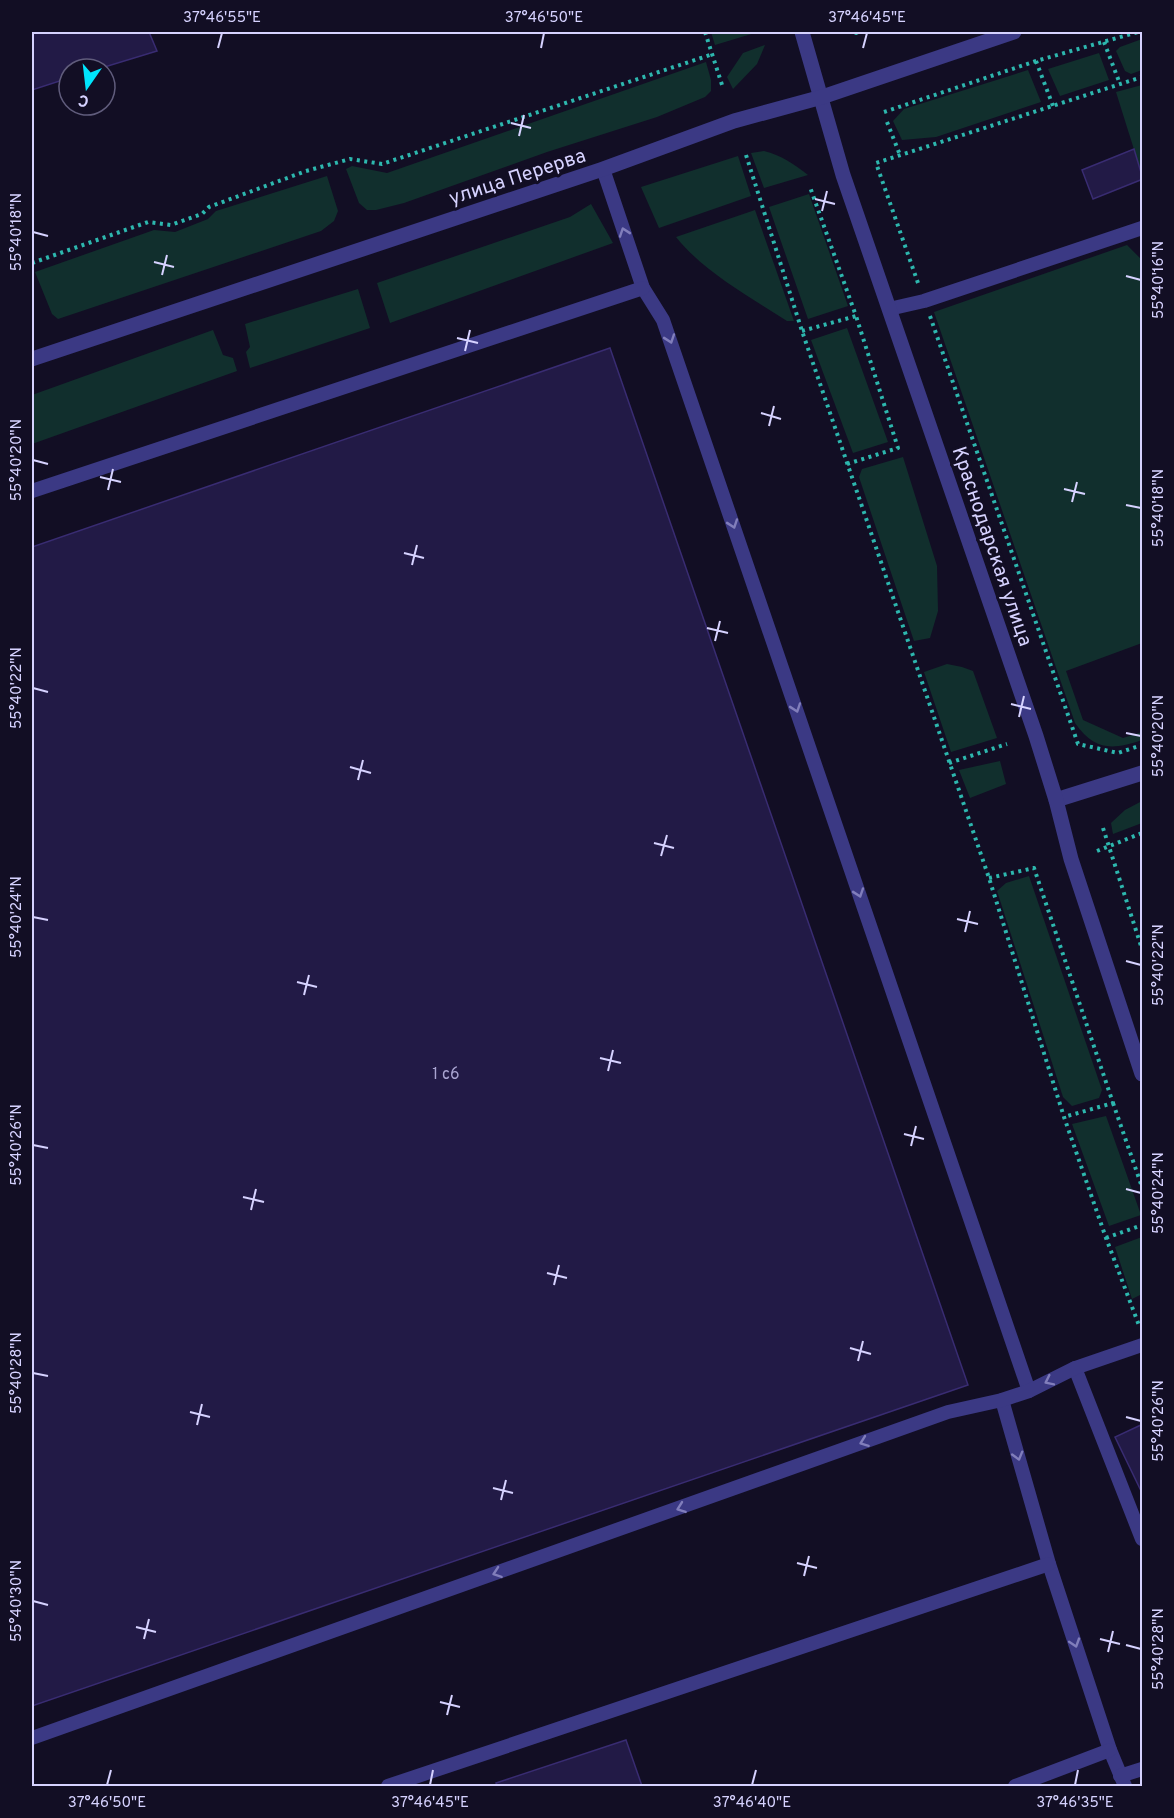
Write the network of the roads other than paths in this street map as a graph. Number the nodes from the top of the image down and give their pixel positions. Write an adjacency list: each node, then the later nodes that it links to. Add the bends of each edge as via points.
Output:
1 (802, 32): 3 (street, Краснодарская улица)
2 (1014, 32): 3 (street, улица Перерва)
3 (822, 97): 4 (street, улица Перерва, via 734,121); 7 (street, Краснодарская улица, via 843,175)
4 (603, 169): 6 (lane, one-way to 4); 8 (street, улица Перерва)
5 (1143, 228): 7 (lane, via 924,301)
6 (643, 288): 9 (lane); 15 (lane, one-way to 15, via 663,320)
7 (889, 309): 11 (street, Краснодарская улица)
8 (32, 359)
9 (32, 490)
10 (1143, 773): 11 (street)
11 (1056, 800): 12 (street, Краснодарская улица, via 1071,859)
12 (1143, 1074)
13 (1143, 1345): 14 (lane)
14 (1075, 1368): 15 (lane, one-way to 15); 17 (lane)
15 (1029, 1391): 16 (lane)
16 (1002, 1400): 18 (lane, one-way to 18); 19 (lane, one-way to 19, via 948,1412)
17 (1143, 1539)
18 (1049, 1563): 20 (lane, one-way to 20); 23 (lane)
19 (32, 1738)
20 (1110, 1750): 22 (lane); 24 (lane)
21 (1143, 1769): 22 (lane)
22 (1123, 1781)
23 (388, 1786)
24 (1015, 1786)

